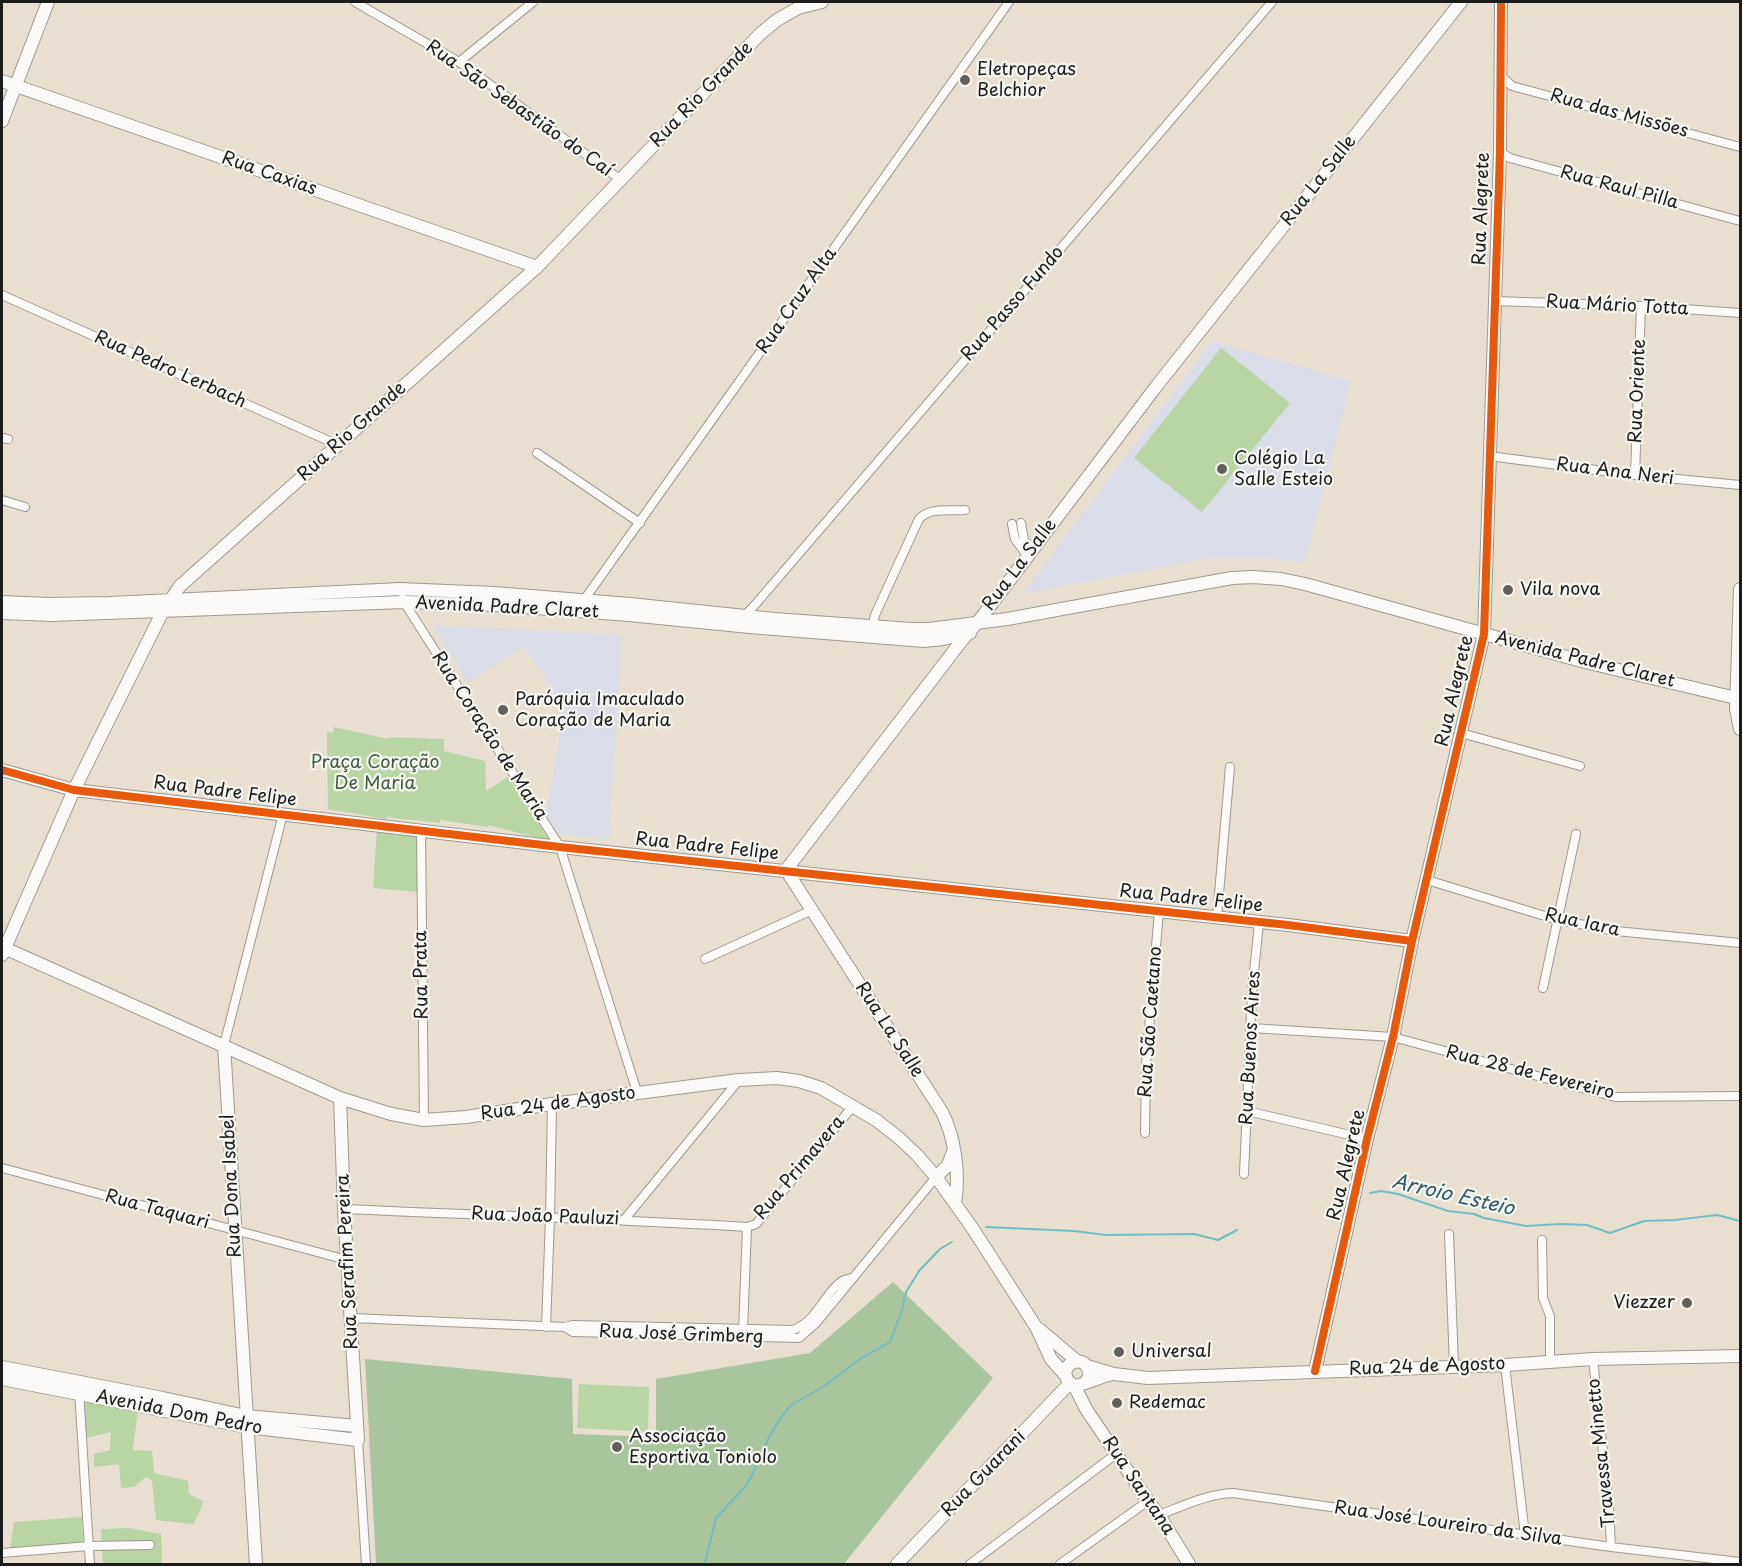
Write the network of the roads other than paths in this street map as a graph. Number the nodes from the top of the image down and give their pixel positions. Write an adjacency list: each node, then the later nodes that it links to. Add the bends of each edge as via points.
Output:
1 (48, 2): 12 (street)
2 (355, 2): 9 (street, Rua São Sebastião do Caí)
3 (533, 2): 9 (street)
4 (822, 2): 16 (street, Rua Rio Grande, via 798,8 760,34)
5 (1009, 2): 31 (street, Rua Cruz Alta)
6 (1272, 2): 42 (street, Rua Passo Fundo)
7 (1461, 2): 33 (street, Rua La Salle)
8 (1502, 2): 10 (street, Rua Alegrete)
9 (459, 62): 16 (street, Rua São Sebastião do Caí)
10 (1501, 76): 14 (street, Rua das Missões, via 1512,86); 15 (street, Rua Alegrete)
11 (2, 81): 12 (street, Rua Caxias)
12 (16, 86): 13 (street); 18 (street, Rua Caxias)
13 (2, 121)
14 (1740, 147)
15 (1500, 152): 17 (street, Rua Raul Pilla, via 1510,158); 20 (street, Rua Alegrete)
16 (621, 180): 18 (street, Rua Rio Grande)
17 (1740, 221)
18 (537, 267): 23 (street, Rua Rio Grande)
19 (2, 295): 23 (street, Rua Pedro Lerbach)
20 (1494, 301): 21 (street, Rua Mário Totta); 25 (street, Rua Alegrete)
21 (1641, 306): 22 (street, Rua Mário Totta); 26 (street, Rua Oriente)
22 (1740, 313)
23 (338, 445): 39 (street, Rua Rio Grande, via 214,554 180,586)
24 (537, 453): 31 (street)
25 (1489, 456): 26 (street, Rua Ana Neri); 46 (street, Rua Alegrete)
26 (1635, 475): 27 (street, Rua Ana Neri)
27 (1740, 485)
28 (2, 500): 29 (street)
29 (25, 507)
30 (965, 510): 45 (street, via 933,511 919,519)
31 (640, 523): 36 (street, Rua Cruz Alta)
32 (1016, 523): 33 (street, via 1015,539)
33 (1030, 552): 44 (street, Rua La Salle)
34 (400, 589): 36 (street, Avenida Padre Claret); 38 (street, Rua Coração de Maria); 39 (street, Avenida Padre Claret)
35 (1740, 589): 48 (street)
36 (584, 600): 41 (street, Avenida Padre Claret)
37 (2, 602): 39 (street, Avenida Padre Claret)
38 (404, 602): 39 (street, Avenida Padre Claret); 41 (street, Avenida Padre Claret); 58 (street, Rua Coração de Maria)
39 (166, 606): 40 (street, Avenida Padre Claret, via 52,615); 54 (street, Rua Rio Grande)
40 (2, 614)
41 (714, 618): 42 (street, Avenida Padre Claret)
42 (747, 618): 45 (street, Avenida Padre Claret); 47 (street, Avenida Padre Claret, via 924,641)
43 (1007, 619): 44 (street, Avenida Padre Claret); 46 (street, Avenida Padre Claret, via 1205,582 1253,577 1305,584); 47 (street, Avenida Padre Claret)
44 (978, 622): 45 (street, Avenida Padre Claret, via 929,629); 47 (street, Rua La Salle)
45 (872, 627)
46 (1484, 634): 48 (street, Avenida Padre Claret); 50 (street, Rua Alegrete)
47 (966, 635): 59 (street, Rua La Salle)
48 (1739, 699): 49 (street, via 1736,709)
49 (1740, 729)
50 (1461, 733): 51 (street); 60 (street, Rua Alegrete)
51 (1580, 766)
52 (1230, 767): 63 (street)
53 (2, 770): 54 (street, Rua Padre Felipe)
54 (74, 790): 55 (street, Rua Padre Felipe); 68 (street, Rua Rio Grande)
55 (283, 814): 56 (street, Rua Padre Felipe); 73 (street, Rua Dona Isabel)
56 (421, 829): 58 (street, Rua Padre Felipe); 81 (street, Rua Prata)
57 (1576, 834): 64 (street)
58 (560, 847): 59 (street, Rua Padre Felipe); 75 (street, Rua Coração de Maria)
59 (786, 870): 61 (street, Rua La Salle); 62 (street, Rua Padre Felipe)
60 (1427, 880): 64 (street, Rua Iara); 66 (street, Rua Alegrete)
61 (812, 910): 69 (street); 84 (street, Rua La Salle, via 942,1112)
62 (1160, 911): 63 (street, Rua Padre Felipe); 82 (street, Rua São Caetano, via 1146,1064)
63 (1217, 917): 65 (street, Rua Padre Felipe)
64 (1558, 920): 67 (street, Rua Iara, via 1616,931); 70 (street)
65 (1259, 923): 66 (street, Rua Padre Felipe); 71 (street, Rua Buenos Aires)
66 (1412, 941): 72 (street, Rua Alegrete)
67 (1740, 943)
68 (2, 950): 73 (street, Rua 24 de Agosto)
69 (705, 959)
70 (1543, 988)
71 (1251, 1028): 72 (street, Rua 28 de Fevereiro); 80 (street, Rua Buenos Aires)
72 (1393, 1037): 76 (street, Rua 28 de Fevereiro, via 1615,1097); 83 (street, Rua Alegrete)
73 (225, 1045): 77 (street, Rua 24 de Agosto); 93 (street, Rua Dona Isabel)
74 (739, 1080): 75 (street, Rua 24 de Agosto); 79 (street, Rua 24 de Agosto, via 799,1081); 91 (street)
75 (637, 1092): 78 (street, Rua 24 de Agosto)
76 (1740, 1096)
77 (340, 1098): 81 (street, Rua 24 de Agosto); 89 (street, Rua Serafim Pereira)
78 (552, 1104): 81 (street, Rua 24 de Agosto); 90 (street)
79 (853, 1106): 87 (street, Rua 24 de Agosto, via 899,1138); 92 (street, Rua Primavera, via 756,1224)
80 (1247, 1111): 83 (street); 86 (street, Rua Buenos Aires)
81 (424, 1120)
82 (1145, 1132)
83 (1367, 1140): 108 (street, Rua Alegrete)
84 (953, 1152): 87 (street, via 948,1165); 88 (street, Rua La Salle, via 958,1187)
85 (2, 1168): 93 (street, Rua Taquari)
86 (1244, 1174)
87 (936, 1177): 88 (street, Rua 24 de Agosto); 97 (street)
88 (955, 1203): 100 (street, Rua 24 de Agosto)
89 (344, 1209): 90 (street, Rua João Pauluzi); 96 (street, Rua Serafim Pereira)
90 (550, 1218): 91 (street, Rua João Pauluzi); 99 (street)
91 (624, 1220): 92 (street, Rua João Pauluzi)
92 (747, 1227): 101 (street, Rua Primavera)
93 (235, 1231): 96 (street, Rua Taquari); 113 (street, Rua Dona Isabel)
94 (1449, 1234): 107 (street)
95 (1542, 1240): 104 (street, via 1545,1308 1550,1316)
96 (347, 1260): 98 (street, Rua Serafim Pereira)
97 (852, 1278): 101 (street, Rua José Grimberg, via 842,1281 814,1314 793,1330); 101 (street, Rua José Grimberg, via 799,1338)
98 (351, 1317): 99 (street, Rua José Grimberg); 114 (street, Rua Serafim Pereira)
99 (546, 1327): 101 (street, Rua José Grimberg)
100 (1036, 1327): 105 (street, Rua 24 de Agosto); 111 (street, Rua 24 de Agosto, via 1051,1359)
101 (743, 1332)
102 (1740, 1356): 103 (street, Rua 24 de Agosto)
103 (1593, 1359): 104 (street, Rua 24 de Agosto); 122 (street, Travessa Minetto)
104 (1550, 1362): 106 (street, Rua 24 de Agosto)
105 (1082, 1364): 110 (street, Rua 24 de Agosto); 111 (street, via 1090,1373); 111 (street, Rua Guarani, via 1069,1364 1066,1372)
106 (1505, 1365): 107 (street, Rua 24 de Agosto); 119 (street)
107 (1454, 1366): 108 (street, Rua 24 de Agosto)
108 (1315, 1371): 110 (street, Rua 24 de Agosto, via 1148,1378)
109 (3, 1374): 112 (street, Avenida Dom Pedro)
110 (1114, 1374): 111 (street, Rua 24 de Agosto)
111 (1075, 1382): 116 (street, Rua Santana, via 1086,1409); 128 (street, Rua Guarani)
112 (79, 1388): 113 (street, Avenida Dom Pedro); 121 (street)
113 (247, 1422): 114 (street, Avenida Dom Pedro); 115 (street, Avenida Dom Pedro); 126 (street, Rua Dona Isabel)
114 (357, 1426): 115 (street, Rua Serafim Pereira)
115 (358, 1440): 127 (street)
116 (1116, 1454): 117 (street, Rua Santana); 129 (street)
117 (1148, 1501): 118 (street, Rua Santana); 130 (street)
118 (1159, 1515): 119 (street, Rua José Loureiro da Silva, via 1204,1498 1233,1493); 131 (street, Rua Santana)
119 (1525, 1535): 122 (street, Rua José Loureiro da Silva)
120 (150, 1545): 121 (street)
121 (89, 1546): 123 (street); 125 (street)
122 (1611, 1547): 124 (street, Rua José Loureiro da Silva)
123 (2, 1552)
124 (1740, 1562)
125 (90, 1564)
126 (256, 1564)
127 (366, 1564)
128 (897, 1564)
129 (970, 1564)
130 (1060, 1564)
131 (1189, 1564)

